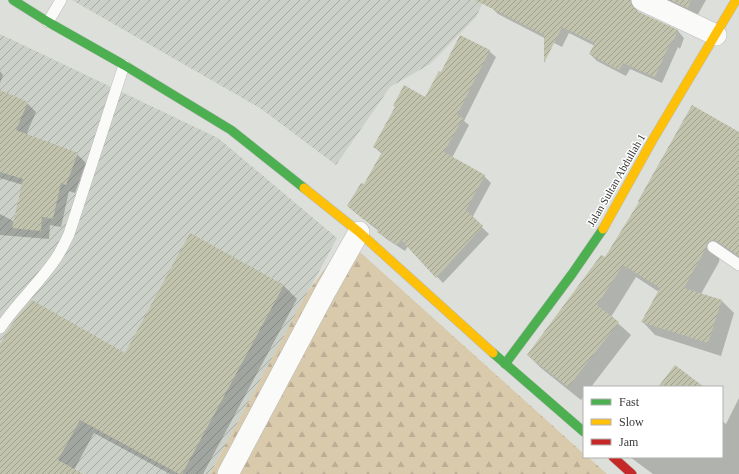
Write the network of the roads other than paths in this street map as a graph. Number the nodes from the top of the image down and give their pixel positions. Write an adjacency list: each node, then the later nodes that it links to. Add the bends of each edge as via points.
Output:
1 (13, 0): 5 (street)
2 (61, 0): 5 (lane)
3 (736, 0): 6 (street, Jalan Sultan Abdullah 1)
4 (646, 1): 6 (street)
5 (48, 22): 7 (street)
6 (716, 36): 12 (street, Jalan Sultan Abdullah 1, via 594,243)
7 (124, 65): 8 (street, via 231,130); 11 (lane, via 69,234 61,251)
8 (359, 232): 12 (street); 15 (street)
9 (713, 247): 10 (lane)
10 (739, 265)
11 (0, 328)
12 (505, 364): 13 (street)
13 (583, 431)
14 (613, 458): 16 (street)
15 (228, 474)
16 (632, 474)

